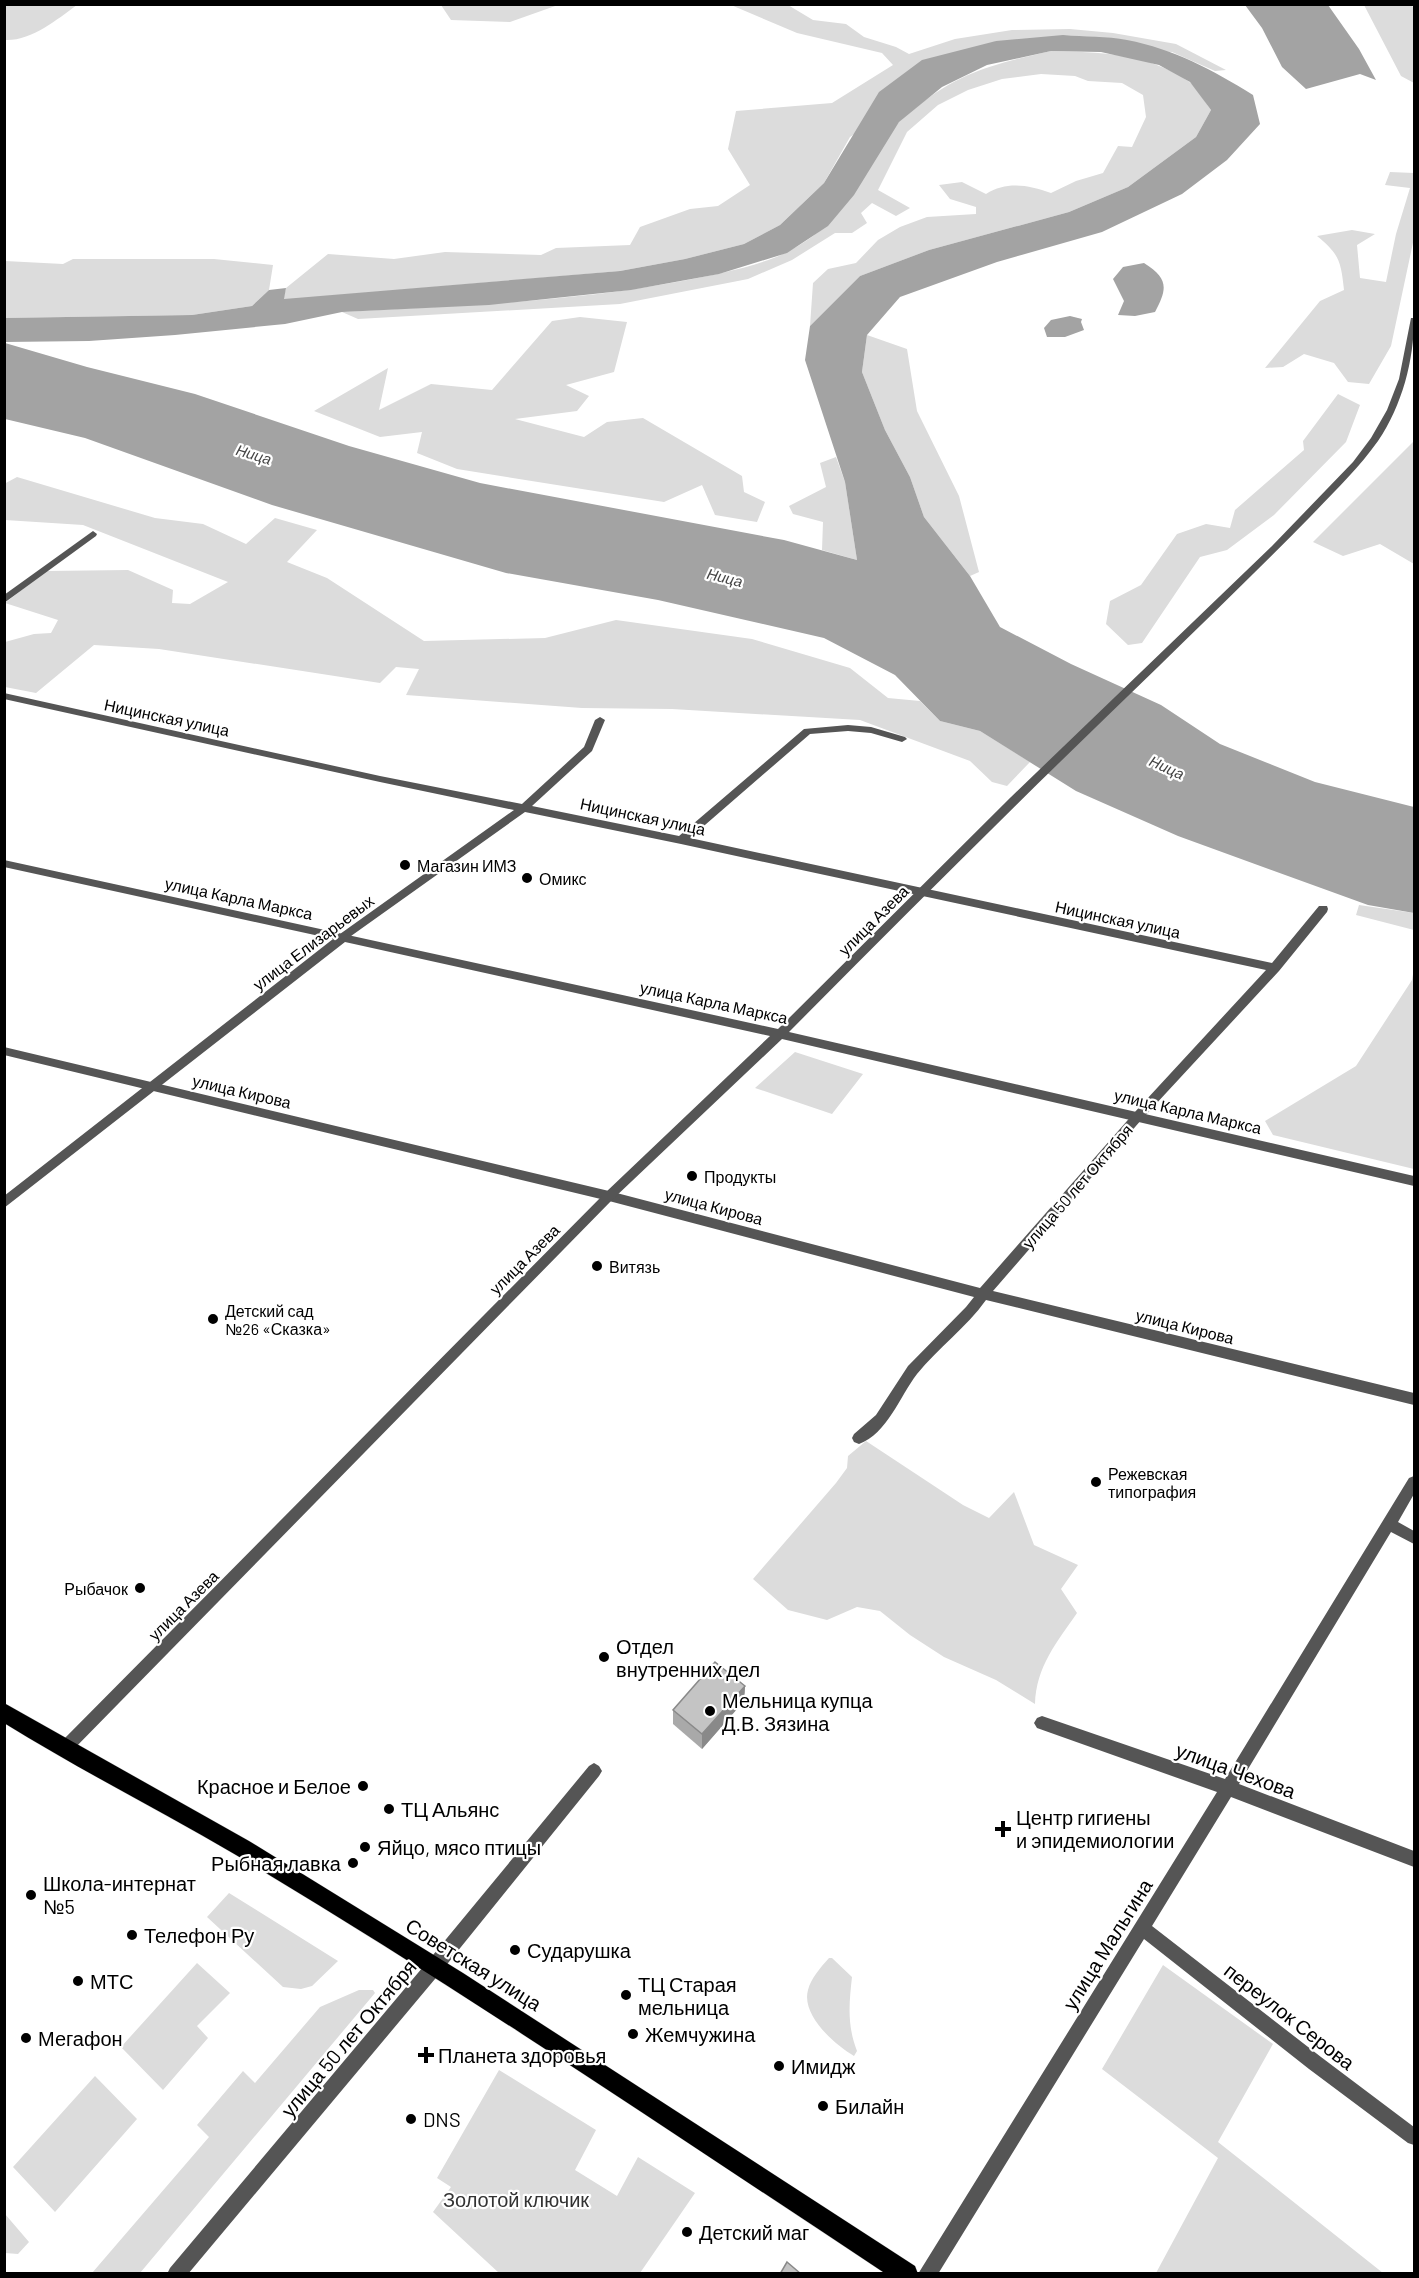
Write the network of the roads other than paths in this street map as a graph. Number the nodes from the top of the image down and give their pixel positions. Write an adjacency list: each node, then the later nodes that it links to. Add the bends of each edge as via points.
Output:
1 (1414, 320): 10 (street, улица Азева, via 1402,379 1390,410 1356,464)
2 (93, 534): 3 (street)
3 (7, 595)
4 (4, 696): 7 (street, Ницинская улица)
5 (600, 720): 7 (street, улица Елизарьевых, via 588,749)
6 (902, 739): 8 (street, via 848,728 807,731)
7 (525, 807): 8 (street, Ницинская улица); 12 (street, улица Елизарьевых)
8 (681, 840): 10 (street, Ницинская улица)
9 (4, 863): 12 (street, улица Карла Маркса)
10 (924, 892): 13 (street, Ницинская улица); 14 (street, улица Азева)
11 (1323, 909): 13 (street, улица 50 лет Октября)
12 (344, 938): 14 (street, улица Карла Маркса); 16 (street, улица Елизарьевых)
13 (1275, 968): 17 (street, улица 50 лет Октября)
14 (780, 1034): 17 (street, улица Карла Маркса); 19 (street, улица Азева)
15 (4, 1051): 16 (street, улица Кирова)
16 (152, 1087): 19 (street, улица Кирова); 20 (street, улица Елизарьевых)
17 (1137, 1116): 18 (street, улица Карла Маркса); 21 (street, улица 50 лет Октября)
18 (1414, 1181)
19 (609, 1196): 21 (street, улица Кирова); 29 (street, улица Азева)
20 (4, 1203)
21 (983, 1294): 22 (street, улица Кирова); 23 (street, улица 50 лет Октября, via 913,1370 881,1419)
22 (1414, 1399)
23 (859, 1438)
24 (1414, 1482): 25 (street, улица Мальгина)
25 (1389, 1524): 26 (street); 31 (street, улица Мальгина)
26 (1414, 1538)
27 (4, 1712): 29 (main road, Советская улица)
28 (1042, 1723): 31 (street, улица Чехова)
29 (64, 1749): 34 (main road, Советская улица, via 242,1848)
30 (594, 1771): 34 (street, улица 50 лет Октября)
31 (1228, 1788): 32 (street, улица Чехова); 33 (street, улица Мальгина)
32 (1414, 1859)
33 (1142, 1928): 35 (street, переулок Серова); 38 (street, улица Мальгина)
34 (434, 1967): 36 (street, улица 50 лет Октября); 37 (main road, Советская улица)
35 (1414, 2137)
36 (176, 2274)
37 (907, 2274)
38 (927, 2274)

